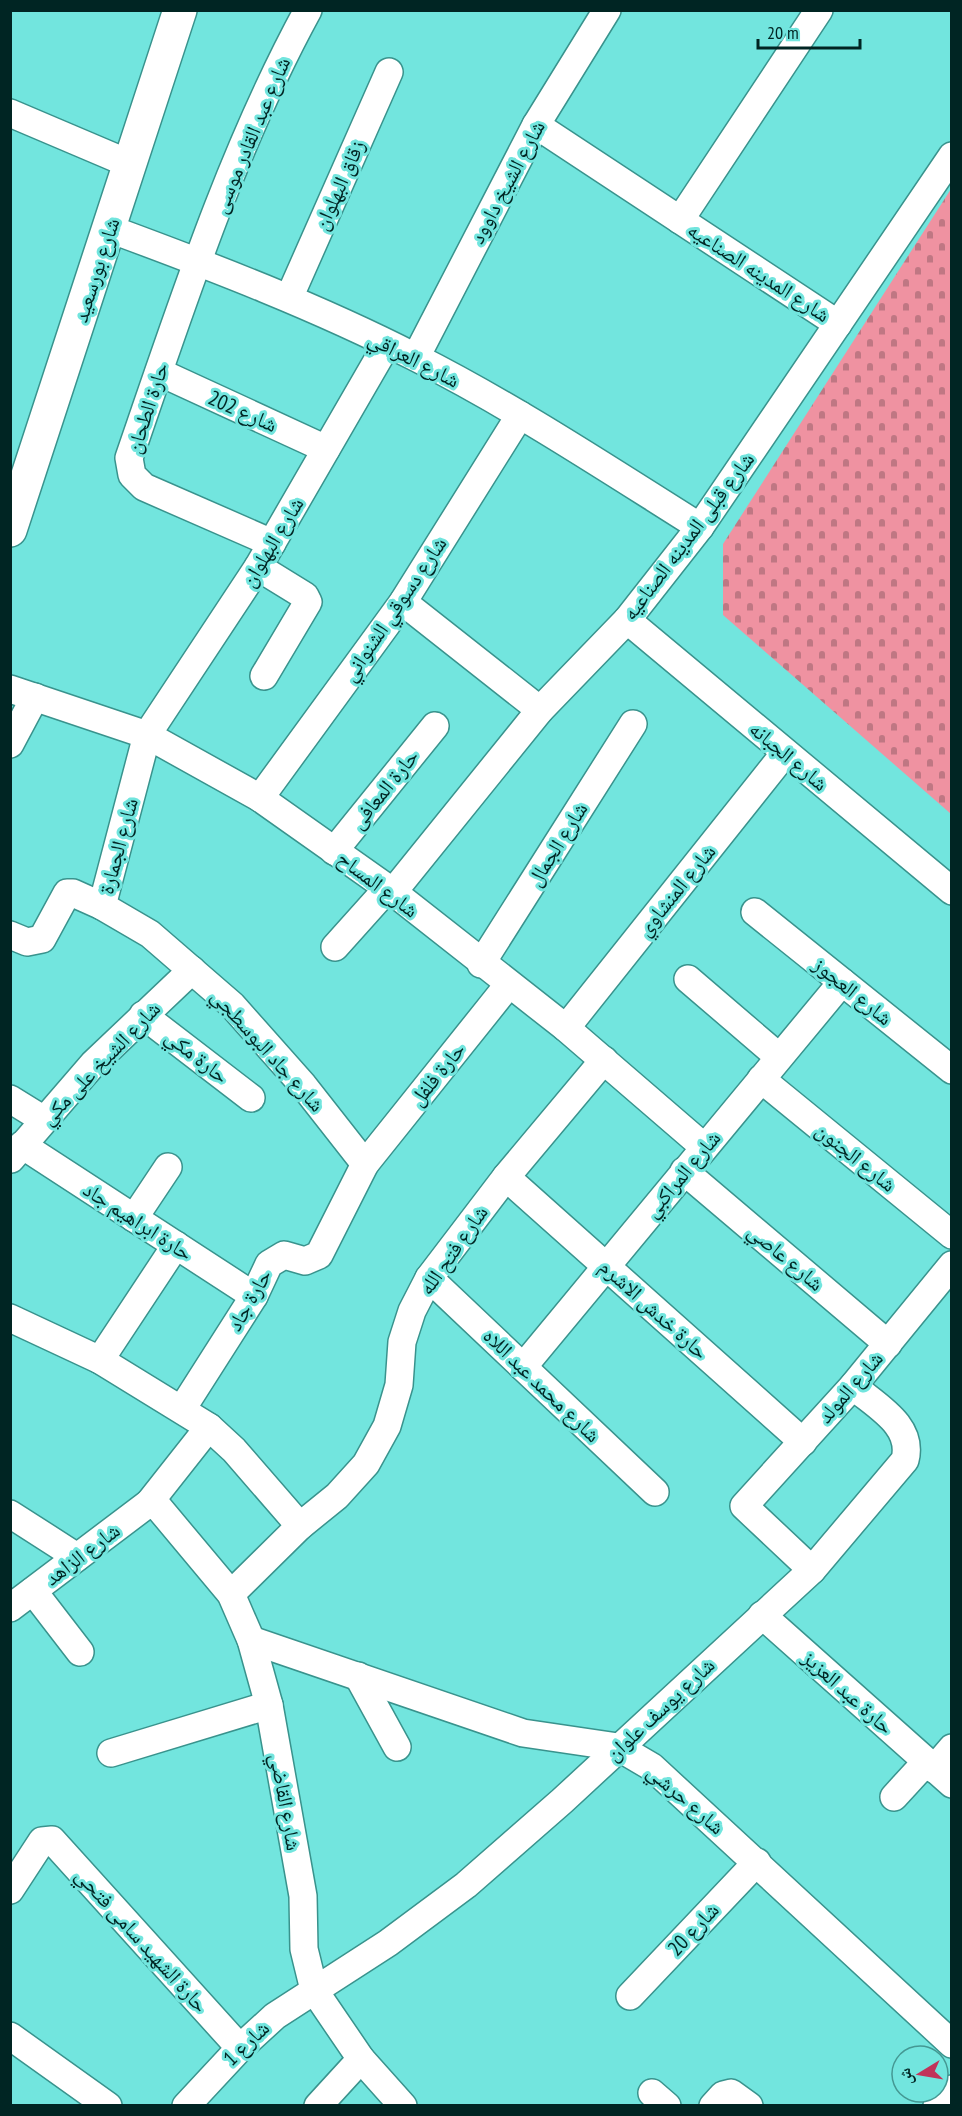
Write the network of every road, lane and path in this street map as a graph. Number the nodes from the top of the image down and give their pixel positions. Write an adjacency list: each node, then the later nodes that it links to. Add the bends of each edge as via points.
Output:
1 (180, 10): 9 (street, شارع بورسعيد)
2 (308, 10): 12 (street, شارع عبد القادر موسى, via 256,119)
3 (607, 10): 7 (street, شارع الشيخ داوود)
4 (819, 10): 10 (street, شارع المدينه الصناعيه)
5 (388, 72): 13 (street, زقاق البهلوان)
6 (10, 112): 9 (street)
7 (536, 125): 10 (street, شارع المدينه الصناعيه); 16 (street, شارع الشيخ داوود)
8 (951, 156): 14 (street, شارع قبلى المدينه الصناعيه)
9 (130, 164): 11 (street, شارع بورسعيد)
10 (680, 220): 14 (street, شارع المدينه الصناعيه)
11 (110, 229): 12 (street, شارع العراقي); 21 (street, شارع بورسعيد)
12 (198, 261): 13 (street, شارع العراقي); 17 (street, حارة الطحان)
13 (289, 298): 15 (street, شارع العراقي)
14 (838, 324): 20 (street, شارع قبلى المدينه الصناعيه)
15 (387, 344): 16 (street, شارع العراقي); 19 (street, شارع البهلوان)
16 (416, 357): 18 (street, شارع العراقي)
17 (159, 372): 19 (street, شارع 202); 22 (street, حارة الطحان, via 129,458 132,475 144,487)
18 (520, 415): 20 (street, شارع العراقي); 24 (street, شارع دسوقي الشنواني)
19 (326, 449): 22 (street, شارع البهلوان)
20 (700, 526): 25 (street, شارع قبلى المدينه الصناعيه)
21 (10, 530)
22 (272, 543): 23 (street, شارع البهلوان)
23 (258, 567): 26 (street, via 305,596 308,602); 31 (street, شارع البهلوان)
24 (403, 602): 28 (street); 34 (street, شارع دسوقي الشنواني)
25 (627, 620): 28 (street, شارع قبلى المدينه الصناعيه); 33 (street, شارع الجبانه)
26 (264, 676)
27 (23, 693): 31 (street, شارع المساح); 32 (street)
28 (540, 710): 36 (street, شارع قبلى المدينه الصناعيه)
29 (633, 724): 42 (street, شارع الجمال)
30 (435, 726): 35 (street, حارة المعافى)
31 (147, 735): 34 (street, شارع المساح); 38 (street, شارع الجمارة)
32 (10, 744)
33 (785, 753): 37 (street, شارع الجبانه); 48 (street, شارع المنشاوي)
34 (260, 798): 35 (street, شارع المساح)
35 (334, 851): 36 (street, شارع المساح)
36 (390, 891): 41 (street, شارع قبلى المدينه الصناعيه); 42 (street, شارع المساح)
37 (951, 891)
38 (102, 906): 40 (street, شارع الجمارة, via 66,893 42,939 27,942); 43 (street, شارع جاد البوسطجي, via 150,934)
39 (755, 912): 45 (street, شارع العجوز)
40 (10, 935)
41 (335, 947)
42 (481, 964): 46 (street, شارع المساح)
43 (192, 970): 47 (street, شارع الشيخ على مكي); 58 (street, شارع جاد البوسطجي, via 269,1044)
44 (688, 979): 49 (street)
45 (842, 982): 49 (street, شارع المراكبي); 51 (street, شارع العجوز)
46 (509, 984): 48 (street, شارع المساح); 58 (street, حارة فلفل)
47 (143, 1015): 53 (street, حارة مكي); 55 (street, شارع الشيخ على مكي)
48 (566, 1028): 50 (street, شارع المساح)
49 (779, 1056): 52 (street, شارع المراكبي)
50 (604, 1060): 56 (street, شارع المساح); 61 (street, شارع فتح الله)
51 (951, 1071)
52 (761, 1079): 56 (street, شارع المراكبي); 63 (street, شارع الجنون)
53 (251, 1098)
54 (10, 1100): 55 (street)
55 (44, 1120): 57 (street, شارع الشيخ على مكي)
56 (704, 1147): 60 (street, شارع المراكبي)
57 (16, 1152): 62 (street, حارة ابراهيم جاد)
58 (365, 1164): 68 (street, حارة جاد, via 319,1255 304,1261 290,1255 273,1259)
59 (168, 1167): 62 (street)
60 (684, 1171): 66 (street, شارع المراكبي); 70 (street, شارع عاصي)
61 (506, 1177): 66 (street, حارة خدش الاشرم); 67 (street, شارع فتح الله)
62 (134, 1218): 64 (street, حارة ابراهيم جاد)
63 (951, 1235)
64 (176, 1245): 68 (street, حارة ابراهيم جاد); 71 (street)
65 (951, 1265): 70 (street, شارع المولد)
66 (606, 1266): 72 (street, شارع المراكبي); 76 (street, حارة خدش الاشرم)
67 (429, 1278): 72 (street, شارع محمد عبد اللاه); 80 (street, شارع فتح الله, via 402,1342 399,1385 387,1426 366,1464 338,1496)
68 (254, 1296): 74 (street, حارة جاد)
69 (10, 1318): 71 (street)
70 (888, 1344): 73 (street, شارع المولد)
71 (100, 1360): 74 (street)
72 (523, 1367): 77 (street, شارع محمد عبد اللاه)
73 (853, 1386): 76 (street, شارع المولد); 82 (street, شارع يوسف علوان, via 899,1425 907,1451 904,1460)
74 (182, 1409): 75 (street)
75 (209, 1427): 78 (street, شارع الزاهد); 80 (street)
76 (803, 1442): 82 (street, شارع المولد, via 744,1506)
77 (655, 1492)
78 (152, 1503): 81 (street, شارع الزاهد); 84 (street, شارع القاضي)
79 (10, 1514): 81 (street)
80 (300, 1526): 84 (street, شارع فتح الله)
81 (77, 1557): 83 (street, شارع الزاهد)
82 (812, 1570): 86 (street, شارع يوسف علوان)
83 (33, 1591): 85 (street, شارع الزاهد); 88 (street)
84 (231, 1594): 87 (street, شارع القاضي)
85 (10, 1608)
86 (762, 1615): 92 (street, شارع يوسف علوان); 95 (street, حارة عبد العزيز)
87 (251, 1640): 89 (street, شارع حرشي); 90 (street, شارع القاضي)
88 (80, 1652)
89 (358, 1676): 91 (street); 92 (street, شارع حرشي, via 523,1733)
90 (269, 1705): 94 (street); 99 (street, شارع القاضي, via 303,1896 304,1949)
91 (397, 1747)
92 (618, 1747): 97 (street, شارع حرشي, via 652,1767); 99 (street, شارع يوسف علوان, via 466,1885 388,1943)
93 (951, 1749): 95 (street)
94 (111, 1753)
95 (937, 1772): 96 (street)
96 (894, 1797)
97 (757, 1862): 100 (street, شارع 20); 102 (street, شارع حرشي)
98 (10, 1890): 103 (street, حارة الشهيد سامى فتحي, via 42,1841 52,1840)
99 (314, 1990): 103 (street, شارع 1, via 275,2016); 104 (street, شارع القاضي)
100 (630, 1996)
101 (12, 2041): 106 (street)
102 (951, 2044)
103 (240, 2048): 107 (street, شارع 1)
104 (361, 2059): 108 (street); 109 (street, شارع القاضي)
105 (951, 2089): 112 (street)
106 (108, 2106)
107 (186, 2106)
108 (318, 2106)
109 (403, 2106)
110 (713, 2106): 111 (street, via 723,2095 731,2093)
111 (749, 2106)
112 (937, 2106)

